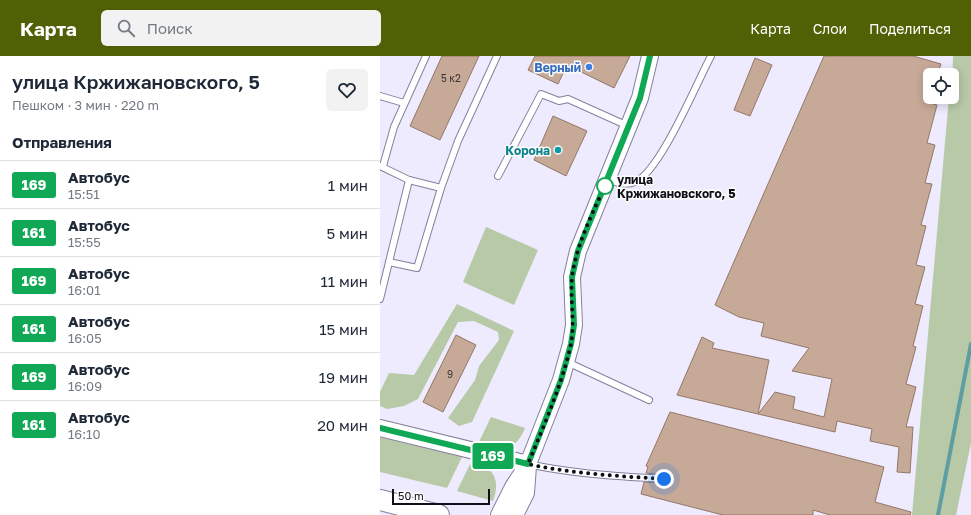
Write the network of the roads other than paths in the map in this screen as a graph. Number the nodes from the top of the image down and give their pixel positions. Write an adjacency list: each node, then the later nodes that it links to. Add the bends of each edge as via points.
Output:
1 (426, 56): 6 (lane)
2 (497, 56): 12 (lane, via 455,148)
3 (650, 56): 7 (street, via 640,98)
4 (711, 56): 10 (lane, via 674,130 648,171 635,182 619,184)
5 (380, 96): 6 (lane)
6 (404, 103): 8 (lane)
7 (629, 127): 9 (lane, via 568,99 559,100 541,94); 10 (street)
8 (381, 166): 11 (lane)
9 (498, 176)
10 (608, 179): 15 (street, via 578,251 572,277 574,325)
11 (409, 180): 12 (lane); 13 (lane)
12 (441, 188): 13 (lane, via 417,268)
13 (389, 262): 14 (lane)
14 (380, 299)
15 (566, 362): 16 (lane); 18 (street)
16 (649, 400)
17 (380, 428): 18 (street)
18 (528, 464): 19 (lane, via 596,475); 22 (street, via 512,487); 23 (street, via 526,494)
19 (664, 479)
20 (380, 500): 21 (main road)
21 (439, 515)
22 (499, 515)
23 (515, 515)

